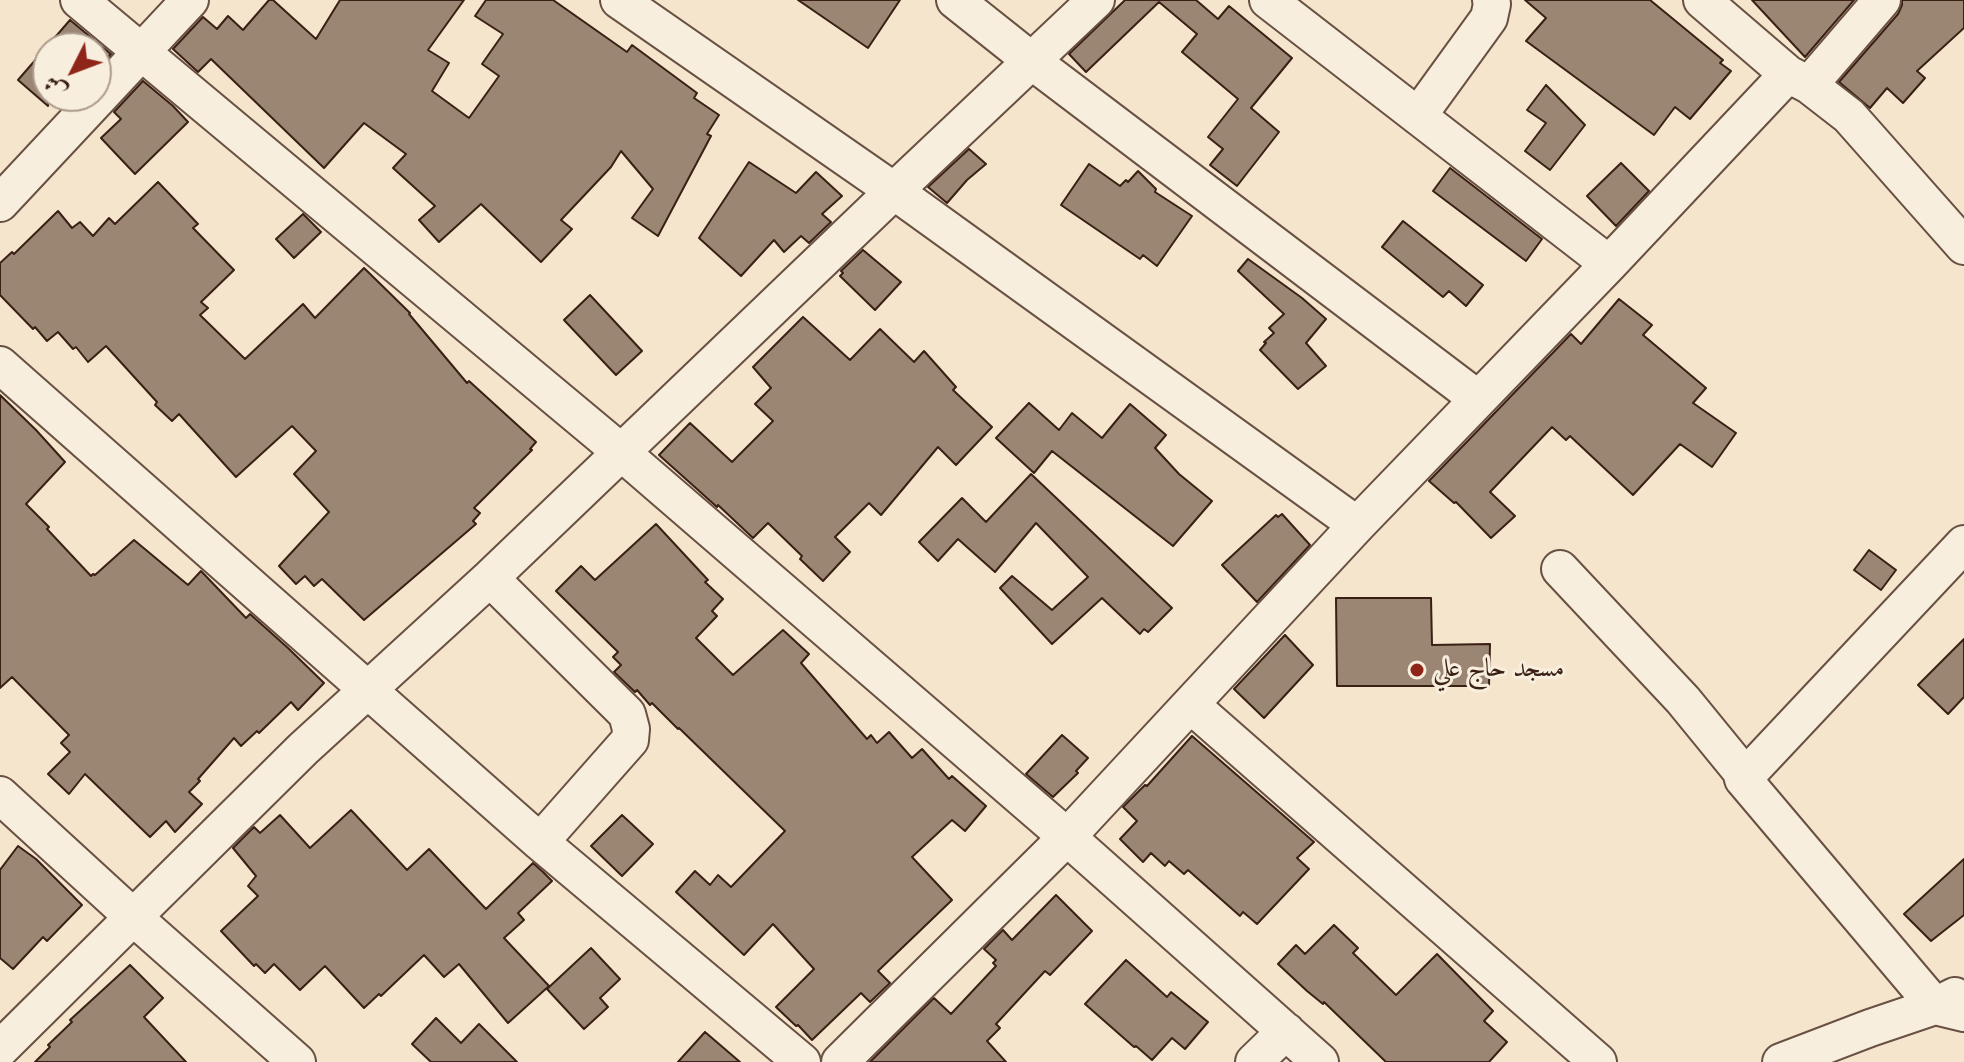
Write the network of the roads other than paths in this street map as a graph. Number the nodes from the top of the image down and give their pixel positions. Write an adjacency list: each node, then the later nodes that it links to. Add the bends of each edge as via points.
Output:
1 (79, 0): 10 (street)
2 (190, 0): 10 (street)
3 (619, 0): 14 (street)
4 (955, 0): 11 (street)
5 (1096, 0): 11 (street)
6 (1268, 0): 13 (street)
7 (1491, 0): 13 (street, via 1489,18)
8 (1702, 0): 12 (street)
9 (1882, 0): 12 (street)
10 (143, 52): 15 (street); 20 (street)
11 (1033, 62): 14 (street); 19 (street)
12 (1798, 80): 16 (street, via 1849,116); 17 (street)
13 (1418, 116): 17 (street)
14 (894, 191): 20 (street); 21 (street)
15 (0, 203)
16 (1964, 246)
17 (1609, 264): 19 (street)
18 (0, 365): 25 (street)
19 (1478, 399): 21 (street)
20 (621, 452): 24 (street); 29 (street)
21 (1357, 525): 26 (street)
22 (1964, 544): 27 (street)
23 (1560, 569): 27 (street, via 1683,700)
24 (490, 578): 25 (street); 30 (street, via 627,714 631,729 630,740)
25 (368, 691): 30 (street); 31 (street)
26 (1191, 705): 29 (street); 40 (street)
27 (1743, 779): 32 (street)
28 (0, 795): 31 (street)
29 (1067, 837): 33 (street); 37 (street)
30 (540, 842): 36 (street)
31 (132, 916): 34 (street); 35 (street)
32 (1954, 1003): 41 (street)
33 (1286, 1031): 38 (street); 39 (street)
34 (0, 1049)
35 (297, 1062)
36 (802, 1062)
37 (840, 1062)
38 (1254, 1062)
39 (1320, 1062)
40 (1598, 1062)
41 (1781, 1062)

